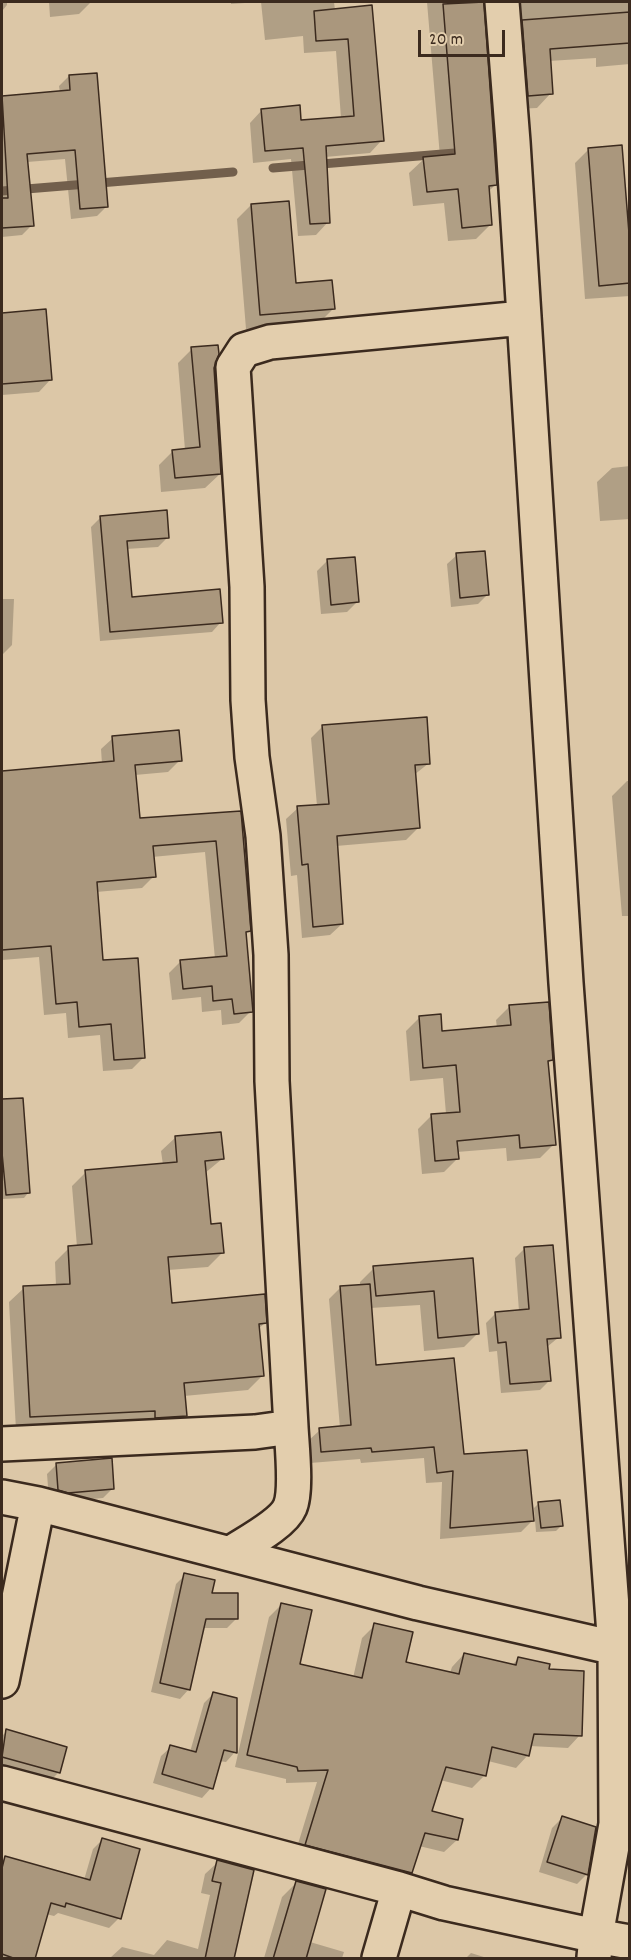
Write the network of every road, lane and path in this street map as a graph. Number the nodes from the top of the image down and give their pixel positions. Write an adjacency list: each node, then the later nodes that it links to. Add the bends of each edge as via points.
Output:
1 (502, 2): 2 (street)
2 (523, 318): 3 (street, via 270,342 244,350 232,367 247,587 248,700 271,955 272,1081); 8 (street)
3 (291, 1427): 4 (street, via 244,1433); 7 (street, via 290,1507 275,1524)
4 (2, 1444)
5 (2, 1497): 6 (street)
6 (38, 1504): 7 (street); 9 (street)
7 (231, 1553): 8 (street, via 418,1603)
8 (615, 1648): 13 (street, via 616,1824)
9 (2, 1681)
10 (2, 1783): 11 (street)
11 (399, 1889): 13 (street); 14 (street)
12 (630, 1942): 13 (street)
13 (595, 1947)
14 (379, 1959)

